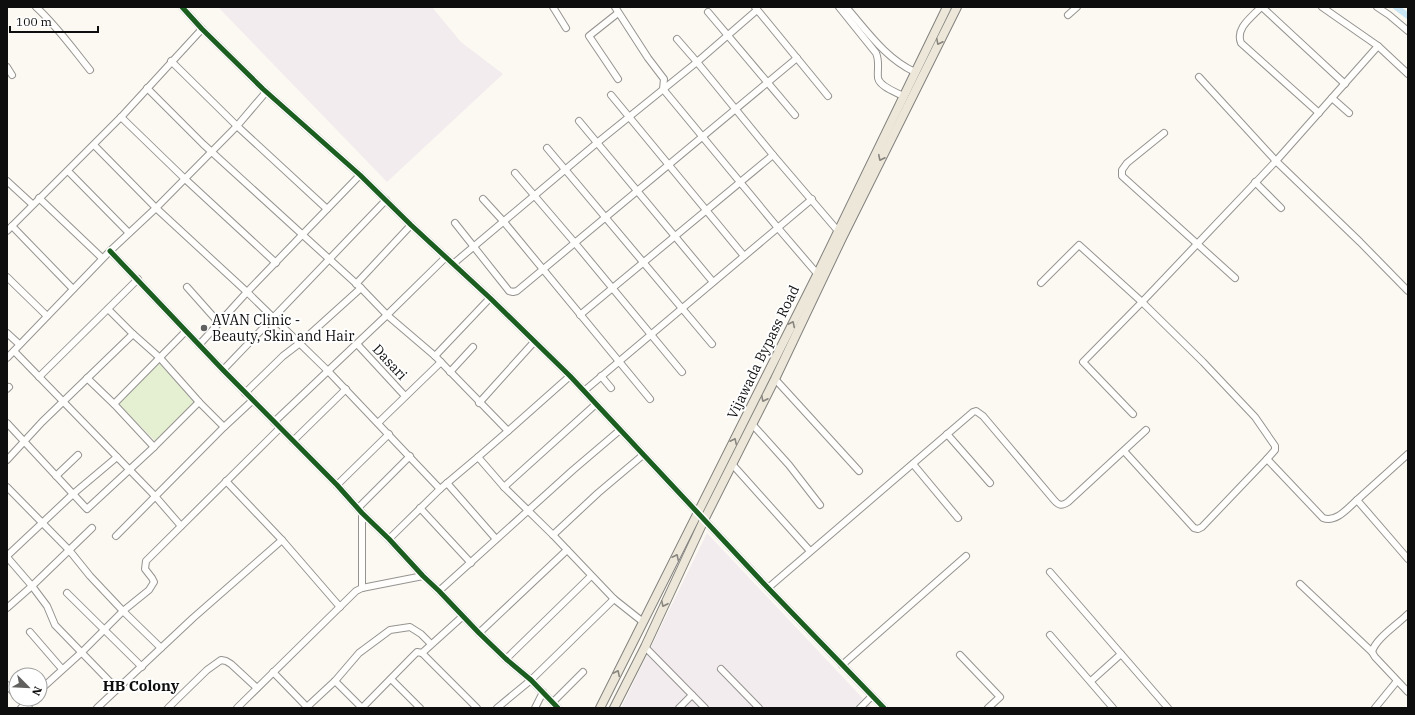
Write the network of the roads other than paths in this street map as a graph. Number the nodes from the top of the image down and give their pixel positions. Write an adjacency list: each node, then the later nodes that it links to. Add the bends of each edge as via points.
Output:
1 (36, 7): 26 (street)
2 (182, 7): 17 (street)
3 (553, 7): 16 (street)
4 (839, 7): 39 (street, via 876,53 879,59 878,79 881,84)
5 (846, 7): 27 (street, via 886,53)
6 (948, 7): 27 (main road, Vijawada Bypass Road)
7 (957, 7): 100 (main road, Vijawada Bypass Road, one-way to 100)
8 (1077, 7): 15 (street)
9 (1262, 7): 33 (street); 42 (street, via 1242,28 1239,38 1241,43)
10 (1322, 7): 21 (street)
11 (1378, 7): 18 (street)
12 (756, 8): 19 (street); 22 (street)
13 (616, 10): 31 (street, via 589,36); 35 (street, via 664,79)
14 (708, 12): 19 (street)
15 (1068, 15)
16 (566, 28)
17 (202, 29): 23 (street); 36 (street)
18 (1408, 31)
19 (728, 36): 24 (street); 32 (street)
20 (677, 39): 24 (street)
21 (1378, 46): 29 (street); 33 (street)
22 (797, 58): 32 (street); 38 (street)
23 (171, 61): 34 (street); 48 (street)
24 (697, 62): 35 (street); 41 (street)
25 (7, 68): 28 (street)
26 (90, 70)
27 (915, 72): 39 (main road, Vijawada Bypass Road)
28 (12, 74)
29 (1408, 74)
30 (1199, 77): 56 (street)
31 (618, 79)
32 (768, 82): 41 (street); 44 (street)
33 (1344, 84): 40 (street)
34 (147, 88): 45 (street); 54 (street)
35 (663, 89): 46 (street); 50 (street)
36 (266, 92): 48 (street); 61 (street)
37 (611, 95): 46 (street)
38 (828, 96)
39 (903, 96): 83 (main road, Vijawada Bypass Road)
40 (1332, 98): 42 (street); 43 (street)
41 (735, 109): 50 (street); 55 (street)
42 (1319, 113): 56 (street)
43 (1349, 113)
44 (795, 115)
45 (121, 117): 52 (street); 62 (street)
46 (629, 117): 51 (street); 57 (street)
47 (578, 121): 51 (street)
48 (237, 126): 54 (street); 75 (street)
49 (1164, 133): 88 (street, via 1127,163 1122,170 1122,176)
50 (702, 137): 57 (street); 64 (street)
51 (598, 142): 59 (street); 66 (street)
52 (94, 145): 58 (street); 73 (street)
53 (547, 148): 59 (street)
54 (211, 152): 62 (street); 85 (street)
55 (773, 155): 64 (street); 71 (street)
56 (1276, 161): 65 (street); 109 (street)
57 (668, 166): 66 (street); 76 (street)
58 (68, 170): 68 (street); 84 (street)
59 (565, 170): 67 (street); 77 (street)
60 (515, 173): 67 (street)
61 (360, 175): 70 (street); 75 (street)
62 (184, 178): 73 (street); 95 (street)
63 (7, 181): 72 (street)
64 (740, 182): 76 (street); 82 (street)
65 (1255, 182): 74 (street); 88 (street)
66 (637, 191): 77 (street); 86 (street)
67 (535, 196): 78 (street); 87 (street)
68 (39, 198): 72 (street); 93 (street)
69 (483, 199): 78 (street)
70 (386, 200): 80 (street); 94 (street)
71 (812, 200): 82 (street); 83 (street)
72 (32, 204): 81 (street)
73 (156, 208): 84 (street); 110 (street)
74 (1281, 208)
75 (327, 209): 85 (street)
76 (706, 210): 86 (street); 91 (street)
77 (605, 217): 87 (street); 96 (street)
78 (504, 222): 89 (street); 98 (street)
79 (455, 223): 89 (street)
80 (411, 225): 92 (street); 105 (street)
81 (9, 228): 108 (street)
82 (778, 228): 91 (street); 100 (street)
83 (838, 231): 100 (main road, Vijawada Bypass Road)
84 (129, 233): 90 (street)
85 (303, 236): 94 (street); 95 (street)
86 (676, 236): 96 (street); 103 (street)
87 (575, 242): 98 (street); 107 (street)
88 (1197, 242): 101 (street); 112 (street)
89 (474, 247): 97 (street); 98 (street, via 513,292)
90 (110, 251): 93 (street); 102 (street)
91 (744, 256): 103 (street)
92 (446, 257): 97 (street); 115 (street)
93 (102, 258): 108 (street)
94 (329, 260): 105 (street); 118 (street)
95 (276, 263): 110 (street)
96 (643, 263): 107 (street); 113 (street)
97 (453, 264): 111 (street)
98 (542, 269): 116 (street)
99 (7, 277): 117 (street)
100 (820, 277): 145 (main road, Vijawada Bypass Road); 201 (main road, Vijawada Bypass Road, one-way to 100)
101 (1235, 278)
102 (138, 279): 114 (street); 120 (street)
103 (713, 282): 113 (street)
104 (1040, 283): 112 (street, via 1079,245)
105 (358, 286): 115 (street); 126 (street)
106 (188, 287): 119 (street)
107 (613, 288): 116 (street); 123 (street)
108 (73, 289): 117 (street)
109 (1408, 291)
110 (247, 292): 118 (street); 119 (street)
111 (490, 298): 124 (street); 132 (street)
112 (1142, 302): 158 (street, via 1082,362); 180 (street, via 1255,417 1275,446 1275,450)
113 (682, 308): 123 (street); 128 (street)
114 (108, 309): 122 (street); 143 (street)
115 (387, 315): 127 (street); 132 (street)
116 (580, 315): 135 (street)
117 (47, 316): 125 (street)
118 (272, 317): 126 (street); 137 (street)
119 (219, 323): 129 (street)
120 (186, 332): 129 (street); 134 (street)
121 (7, 333): 125 (street)
122 (133, 334): 134 (street); 144 (street)
123 (651, 334): 135 (street); 140 (street)
124 (534, 342): 141 (street); 155 (street)
125 (19, 344): 131 (street)
126 (300, 344): 138 (street); 149 (street, via 283,356)
127 (357, 344): 138 (street); 150 (street, Dasari)
128 (712, 344)
129 (199, 345): 137 (street)
130 (473, 346): 139 (street)
131 (14, 351): 133 (street); 143 (street)
132 (435, 356): 136 (street)
133 (7, 358)
134 (160, 358): 154 (street); 156 (street)
135 (618, 361): 142 (street); 151 (street)
136 (441, 362): 139 (street); 150 (street)
137 (223, 370): 149 (street)
138 (328, 371): 147 (street); 159 (street)
139 (450, 372): 155 (street)
140 (682, 372)
141 (570, 376): 148 (street); 167 (street)
142 (601, 376): 146 (street); 148 (street)
143 (39, 377): 153 (street)
144 (87, 378): 153 (street); 156 (street)
145 (774, 379): 162 (main road, Vijawada Bypass Road, one-way to 162); 185 (street)
146 (611, 388)
147 (346, 389): 161 (street); 170 (street)
148 (584, 391): 157 (street)
149 (245, 393): 152 (street)
150 (405, 396): 161 (street)
151 (650, 399)
152 (253, 400): 159 (street); 163 (street)
153 (63, 401): 171 (street); 178 (street)
154 (199, 402): 163 (street); 172 (street)
155 (479, 403): 167 (street)
156 (114, 404): 172 (street)
157 (596, 404): 165 (street); 192 (street)
158 (1133, 414)
159 (274, 422): 164 (street)
160 (7, 423): 171 (street)
161 (378, 423): 168 (street)
162 (752, 424): 182 (main road, Vijawada Bypass Road); 197 (street)
163 (224, 427): 195 (street)
164 (280, 428): 170 (street); 187 (street)
165 (620, 430): 176 (street); 200 (street)
166 (1146, 430): 173 (street)
167 (508, 431): 179 (street)
168 (389, 434): 177 (street); 190 (street)
169 (947, 434): 173 (street, via 972,412 979,412 1060,505 1068,502); 183 (street); 189 (street)
170 (293, 441): 190 (street)
171 (24, 442): 181 (street); 186 (street)
172 (154, 447): 184 (street)
173 (1124, 450): 180 (street, via 1190,525 1198,529)
174 (1408, 454): 196 (street)
175 (78, 455): 186 (street)
176 (643, 455): 201 (street); 207 (street)
177 (410, 456): 193 (street); 199 (street)
178 (117, 457): 184 (street); 194 (street)
179 (478, 457): 188 (street); 192 (street)
180 (1267, 459): 196 (street, via 1323,518 1336,518)
181 (7, 460)
182 (732, 464): 203 (main road, Vijawada Bypass Road); 214 (street)
183 (913, 464): 202 (street); 214 (street)
184 (130, 470): 194 (street, via 87,509); 195 (street)
185 (859, 471)
186 (56, 476): 194 (street)
187 (226, 481): 205 (street); 211 (street)
188 (447, 483): 193 (street); 210 (street)
189 (990, 483)
190 (337, 485): 199 (street)
191 (7, 487): 204 (street)
192 (504, 487): 200 (street)
193 (440, 489): 198 (street)
194 (73, 494): 204 (street)
195 (155, 496): 205 (street); 208 (street)
196 (1357, 500): 217 (street)
197 (820, 505)
198 (420, 508): 209 (street); 218 (street)
199 (360, 510): 209 (street); 224 (street)
200 (528, 510): 207 (street); 210 (street)
201 (698, 513): 203 (street); 234 (main road, Vijawada Bypass Road, one-way to 201)
202 (958, 518)
203 (704, 520): 225 (street); 240 (main road, Vijawada Bypass Road, one-way to 240)
204 (43, 522): 212 (street); 215 (street)
205 (181, 526): 231 (street, via 146,561 145,569 154,582 152,586)
206 (92, 528): 212 (street)
207 (553, 535): 213 (street)
208 (116, 536)
209 (389, 539): 220 (street)
210 (496, 539): 218 (street)
211 (282, 540): 229 (street); 241 (street)
212 (69, 550): 223 (street); 231 (street)
213 (567, 550): 221 (street); 237 (street)
214 (810, 551): 225 (street)
215 (7, 556): 223 (street)
216 (966, 556): 248 (street)
217 (1408, 559)
218 (471, 563): 226 (street)
219 (1050, 572): 245 (street)
220 (423, 576): 224 (street); 226 (street)
221 (591, 576): 228 (street); 247 (street)
222 (1300, 584): 243 (street)
223 (32, 586): 230 (street); 242 (street, via 47,606 55,625)
224 (362, 588): 229 (street)
225 (768, 588): 248 (street)
226 (440, 591): 233 (street)
227 (67, 593): 235 (street)
228 (614, 599): 234 (street); 256 (street)
229 (340, 607): 252 (street)
230 (7, 608)
231 (123, 612): 235 (street); 241 (street)
232 (1408, 614): 243 (street, via 1378,642)
233 (463, 616): 237 (street); 239 (street)
234 (643, 622): 277 (main road, Vijawada Bypass Road, one-way to 234)
235 (103, 630): 242 (street); 249 (street)
236 (30, 632): 250 (street)
237 (479, 634): 247 (street)
238 (1050, 635): 257 (street)
239 (432, 644): 244 (street); 255 (street, via 410,627 390,630 359,653)
240 (645, 647): 264 (street); 278 (main road, Vijawada Bypass Road)
241 (162, 648): 249 (street)
242 (82, 652): 250 (street); 260 (street)
243 (1372, 652): 258 (street)
244 (422, 653): 254 (street, via 417,652); 273 (street)
245 (1121, 654): 257 (street); 286 (street)
246 (960, 655): 284 (street, via 1000,697)
247 (506, 659): 256 (street)
248 (842, 665): 265 (street)
249 (142, 667): 260 (street)
250 (62, 669): 259 (street)
251 (721, 669): 281 (street)
252 (273, 672): 261 (street); 270 (street)
253 (583, 672): 266 (street)
254 (391, 678): 271 (street); 272 (street)
255 (335, 680): 270 (street); 271 (street)
256 (531, 680): 262 (street); 274 (street)
257 (1091, 681): 285 (street)
258 (1397, 681): 263 (street); 287 (street)
259 (48, 682)
260 (117, 688): 267 (street)
261 (257, 688): 268 (street, via 231,664 221,660); 269 (street)
262 (543, 692): 266 (street); 275 (street)
263 (1408, 692)
264 (692, 695): 279 (street); 280 (street)
265 (872, 696): 282 (street); 283 (street)
266 (553, 702): 276 (street)
267 (98, 708)
268 (168, 708)
269 (237, 708)
270 (307, 708)
271 (362, 708)
272 (420, 708)
273 (477, 708)
274 (497, 708)
275 (535, 708)
276 (558, 708)
277 (600, 708)
278 (614, 708)
279 (679, 708)
280 (705, 708)
281 (759, 708)
282 (860, 708)
283 (884, 708)
284 (988, 708)
285 (1113, 708)
286 (1168, 708)
287 (1375, 708)

